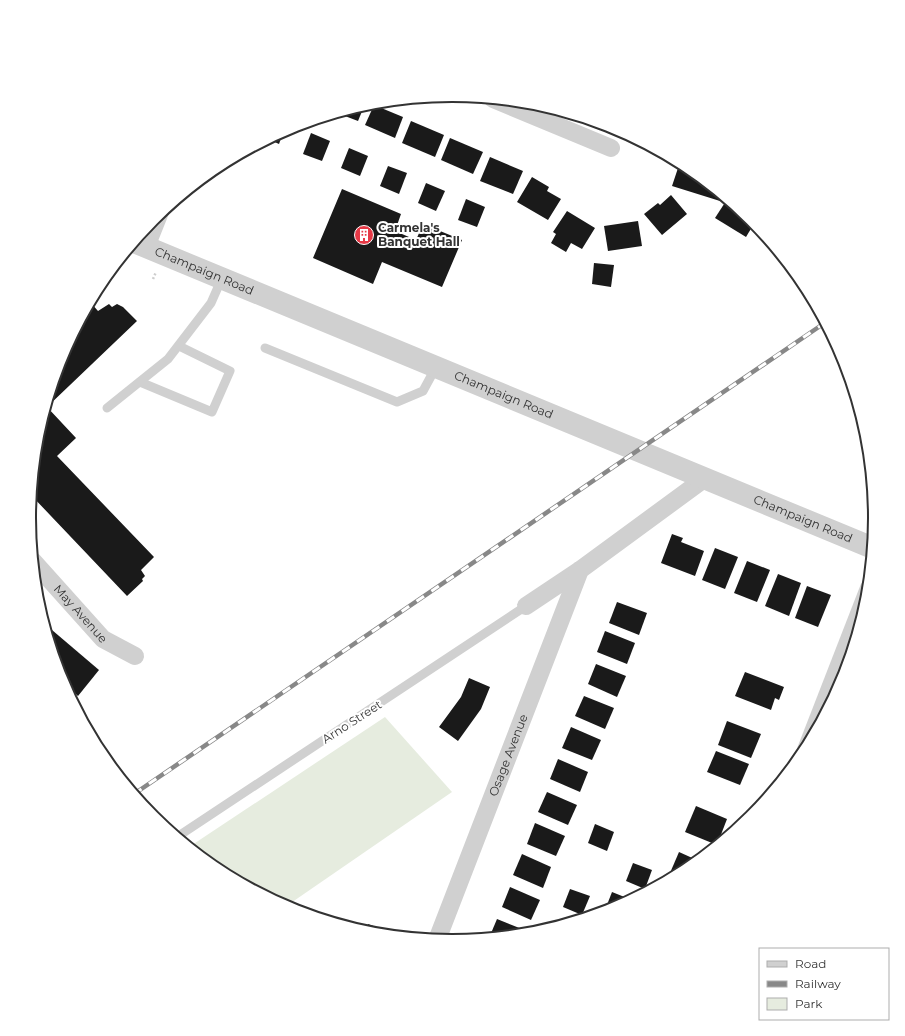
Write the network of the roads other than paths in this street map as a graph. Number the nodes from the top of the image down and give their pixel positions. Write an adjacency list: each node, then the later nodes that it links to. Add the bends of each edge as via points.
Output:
1 (511, 106): 2 (street)
2 (611, 148)
3 (140, 245): 4 (street, Champaign Road)
4 (222, 278): 5 (lane, via 211,303); 7 (street, Champaign Road)
5 (178, 346): 8 (lane, via 168,359); 8 (lane, via 230,371 212,412)
6 (265, 348): 7 (lane, via 397,402 423,391)
7 (436, 367): 10 (street, Champaign Road)
8 (140, 382): 9 (lane)
9 (107, 408)
10 (704, 479): 11 (street, Champaign Road); 13 (street)
11 (868, 546)
12 (40, 568): 16 (street, May Avenue, via 104,639)
13 (580, 570): 14 (street); 19 (street, Osage Avenue)
14 (526, 606): 18 (lane, Arno Street)
15 (856, 621): 17 (street)
16 (135, 656)
17 (821, 711)
18 (182, 834)
19 (439, 934)

